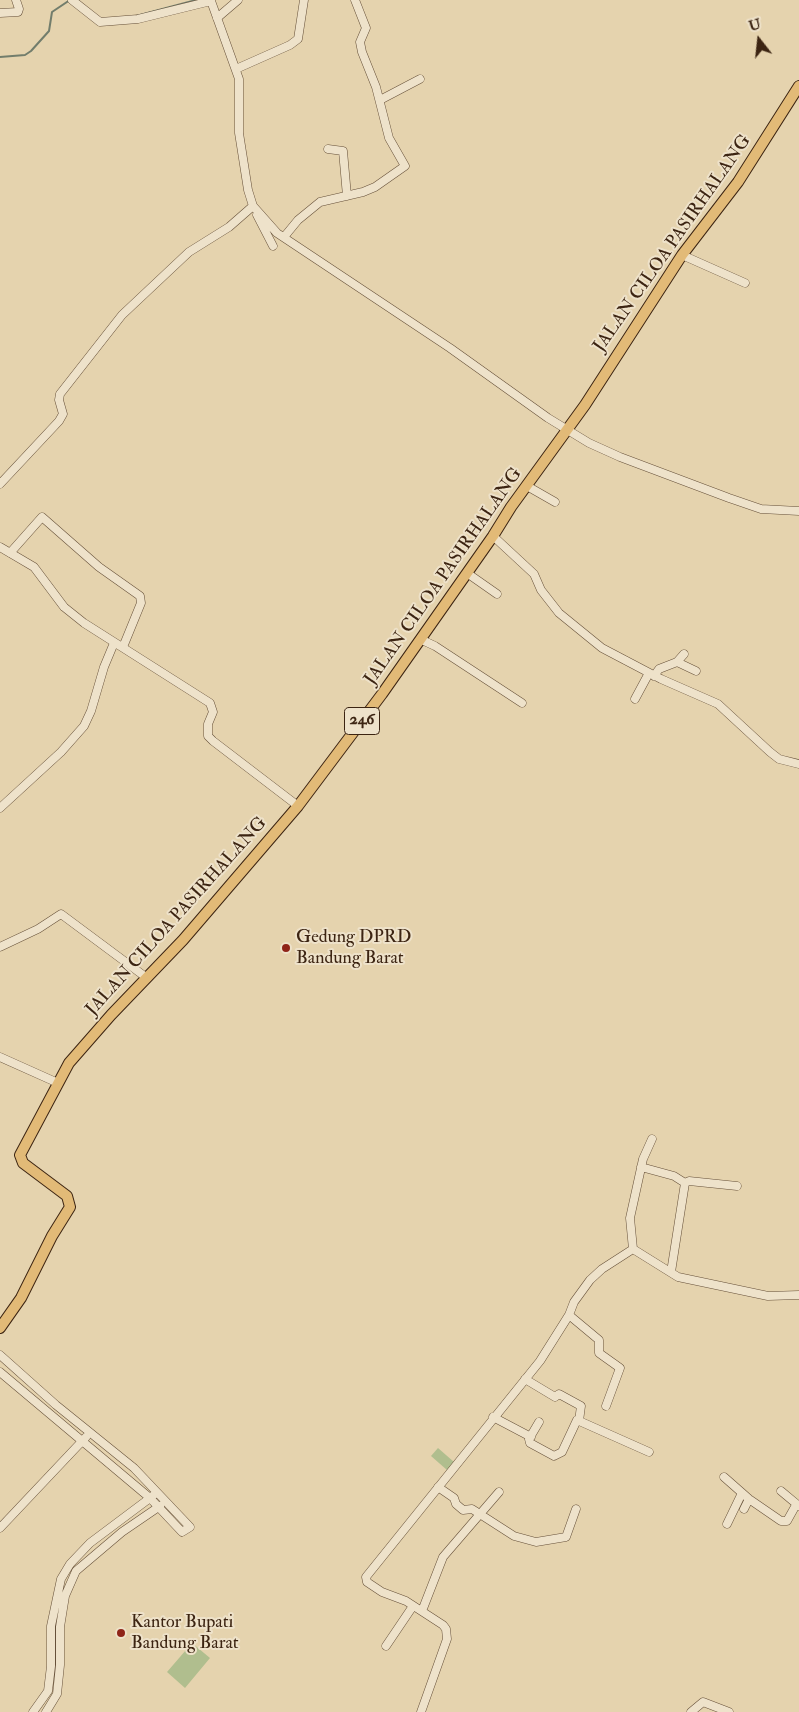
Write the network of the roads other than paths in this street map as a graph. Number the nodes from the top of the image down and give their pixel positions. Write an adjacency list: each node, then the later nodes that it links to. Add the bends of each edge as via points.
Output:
1 (16, 0): 6 (street, via 18,12)
2 (72, 0): 7 (street, via 100,22 138,19 208,0 212,2)
3 (238, 0): 7 (street)
4 (304, 0): 8 (street, via 298,39)
5 (355, 0): 11 (street, via 366,28 360,42 362,52)
6 (0, 13)
7 (217, 18): 8 (street)
8 (236, 69): 14 (street, via 241,146)
9 (420, 78): 11 (street)
10 (799, 86): 17 (main road, JALAN CILOA PASIRHALANG / 246, via 738,182)
11 (380, 100): 13 (street, via 389,138 405,166 375,187)
12 (328, 148): 13 (street, via 343,151)
13 (347, 196): 15 (street, via 314,205)
14 (255, 209): 15 (street); 16 (street); 20 (street, via 189,252 122,315 60,394 58,400 63,414 59,421)
15 (284, 237): 19 (street)
16 (273, 246)
17 (682, 255): 18 (street); 19 (main road, JALAN CILOA PASIRHALANG / 246)
18 (745, 283)
19 (567, 430): 21 (main road, JALAN CILOA PASIRHALANG / 246); 23 (street, via 605,451 728,498 761,509)
20 (0, 484)
21 (527, 486): 22 (street); 24 (main road, JALAN CILOA PASIRHALANG / 246)
22 (555, 502)
23 (799, 511)
24 (494, 536): 27 (main road, JALAN CILOA PASIRHALANG / 246); 35 (street, via 534,574 541,590 559,614 602,648)
25 (0, 548): 26 (street)
26 (10, 553): 30 (street, via 37,571 64,607); 31 (street, via 42,517 99,568 140,596 141,602)
27 (468, 573): 28 (street); 29 (main road, JALAN CILOA PASIRHALANG / 246)
28 (498, 594)
29 (422, 640): 37 (street); 39 (main road, JALAN CILOA PASIRHALANG / 246)
30 (114, 643): 31 (street); 40 (street, via 84,726 61,752)
31 (122, 647): 39 (street, via 210,703 213,712 208,736)
32 (684, 654): 33 (street)
33 (677, 662): 34 (street); 35 (street, via 663,666)
34 (696, 671)
35 (651, 675): 36 (street); 38 (street, via 718,704 774,756)
36 (635, 699)
37 (522, 704)
38 (799, 764)
39 (298, 806): 42 (main road, JALAN CILOA PASIRHALANG / 246)
40 (0, 808)
41 (0, 947): 42 (street, via 61,914)
42 (147, 978): 44 (main road, JALAN CILOA PASIRHALANG / 246, via 69,1063)
43 (0, 1057): 44 (street)
44 (58, 1084): 53 (main road, JALAN CILOA PASIRHALANG / 246, via 20,1155 23,1163 67,1196 70,1206 21,1298)
45 (652, 1139): 46 (street)
46 (641, 1167): 47 (street, via 674,1176); 49 (street, via 630,1218)
47 (685, 1183): 48 (street); 50 (street)
48 (737, 1186)
49 (632, 1249): 50 (street); 52 (street, via 597,1273 574,1302)
50 (671, 1272): 51 (street, via 692,1280 762,1295)
51 (799, 1295)
52 (569, 1315): 56 (street); 57 (street, via 599,1340 598,1353 620,1368)
53 (0, 1328)
54 (0, 1355): 61 (street)
55 (0, 1372): 63 (street)
56 (525, 1379): 58 (street); 59 (street, via 555,1397 559,1394 581,1406)
57 (606, 1406)
58 (493, 1418): 62 (street); 66 (street)
59 (579, 1421): 62 (street, via 576,1421 557,1456 531,1445); 64 (street)
60 (539, 1422): 62 (street)
61 (91, 1432): 63 (street); 70 (street, via 134,1468)
62 (531, 1436)
63 (83, 1440): 70 (street); 81 (street)
64 (649, 1452)
65 (724, 1477): 69 (street)
66 (438, 1487): 78 (street, via 464,1510 468,1508); 82 (street, via 366,1577 367,1582 382,1592)
67 (781, 1491): 73 (street)
68 (499, 1492): 78 (street)
69 (742, 1493): 71 (street); 80 (street)
70 (153, 1495): 72 (street); 74 (street); 85 (street, via 90,1543 61,1579 51,1626 48,1691)
71 (748, 1499): 76 (street); 77 (street)
72 (166, 1502): 74 (street); 74 (street, via 190,1526 182,1532)
73 (797, 1506): 77 (street, via 785,1521)
74 (158, 1507): 86 (street, via 101,1548 76,1571 65,1596 60,1627 57,1694)
75 (576, 1509): 78 (street, via 566,1537 536,1542 514,1536)
76 (744, 1509)
77 (765, 1510): 79 (street)
78 (480, 1514): 83 (street, via 443,1557)
79 (762, 1518)
80 (727, 1524)
81 (0, 1528)
82 (413, 1606): 83 (street); 84 (street)
83 (422, 1611): 87 (street, via 443,1625 447,1638)
84 (386, 1646)
85 (33, 1712)
86 (46, 1712)
87 (421, 1712)
88 (692, 1712): 89 (street, via 703,1702)
89 (729, 1712)

